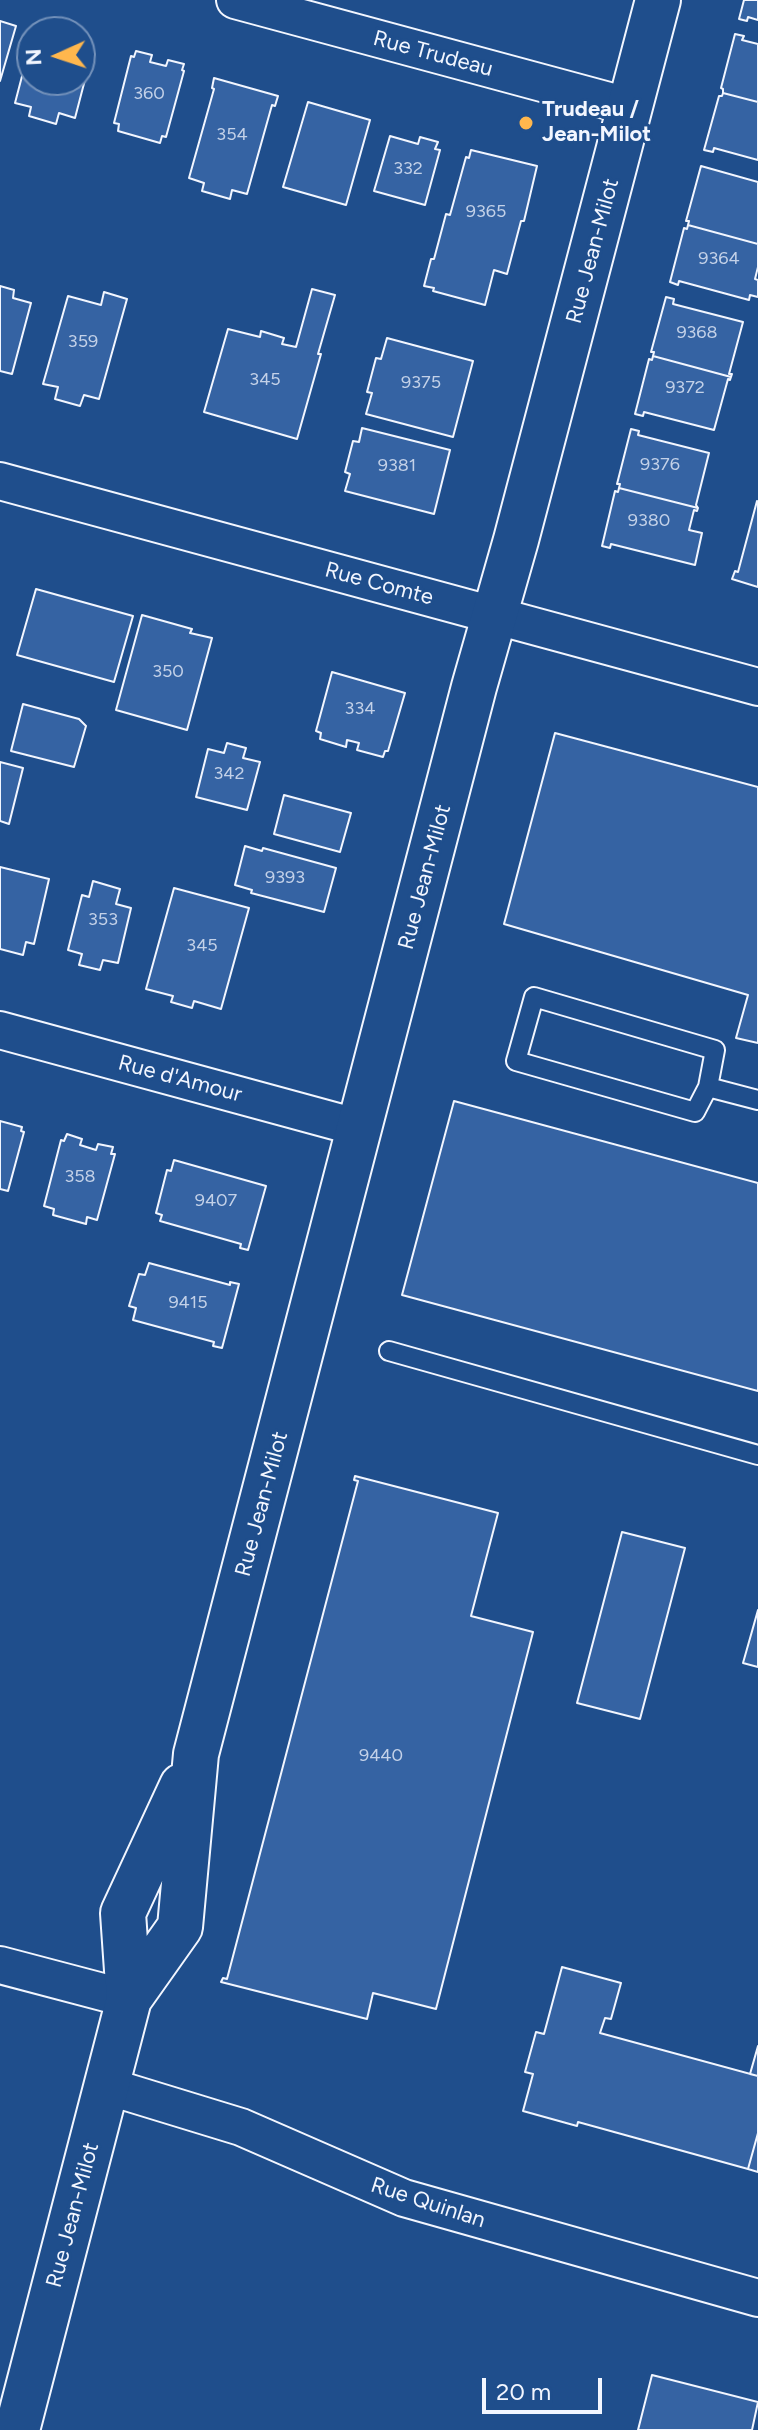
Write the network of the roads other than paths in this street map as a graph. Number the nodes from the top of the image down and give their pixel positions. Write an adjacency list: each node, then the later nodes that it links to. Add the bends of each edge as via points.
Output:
1 (235, 0): 3 (street, Rue Trudeau)
2 (658, 0): 3 (street, Rue Jean-Milot)
3 (631, 107): 5 (street, Rue Jean-Milot)
4 (0, 481): 5 (street, Rue Comte)
5 (495, 616): 6 (street, Rue Comte); 10 (street, Rue Jean-Milot)
6 (758, 687)
7 (0, 1030): 10 (street, Rue d'Amour)
8 (708, 1087): 8 (lane, via 715,1050 534,997 516,1061 695,1112); 9 (lane)
9 (758, 1100)
10 (360, 1128): 14 (street, Rue Jean-Milot, via 196,1754 123,1913)
11 (389, 1351): 12 (lane)
12 (758, 1455)
13 (0, 1965): 14 (street)
14 (129, 1999): 15 (street, Rue Jean-Milot)
15 (107, 2086): 16 (street, Rue Quinlan, via 241,2127 414,2201); 17 (street, Rue Jean-Milot)
16 (758, 2298)
17 (17, 2430)

